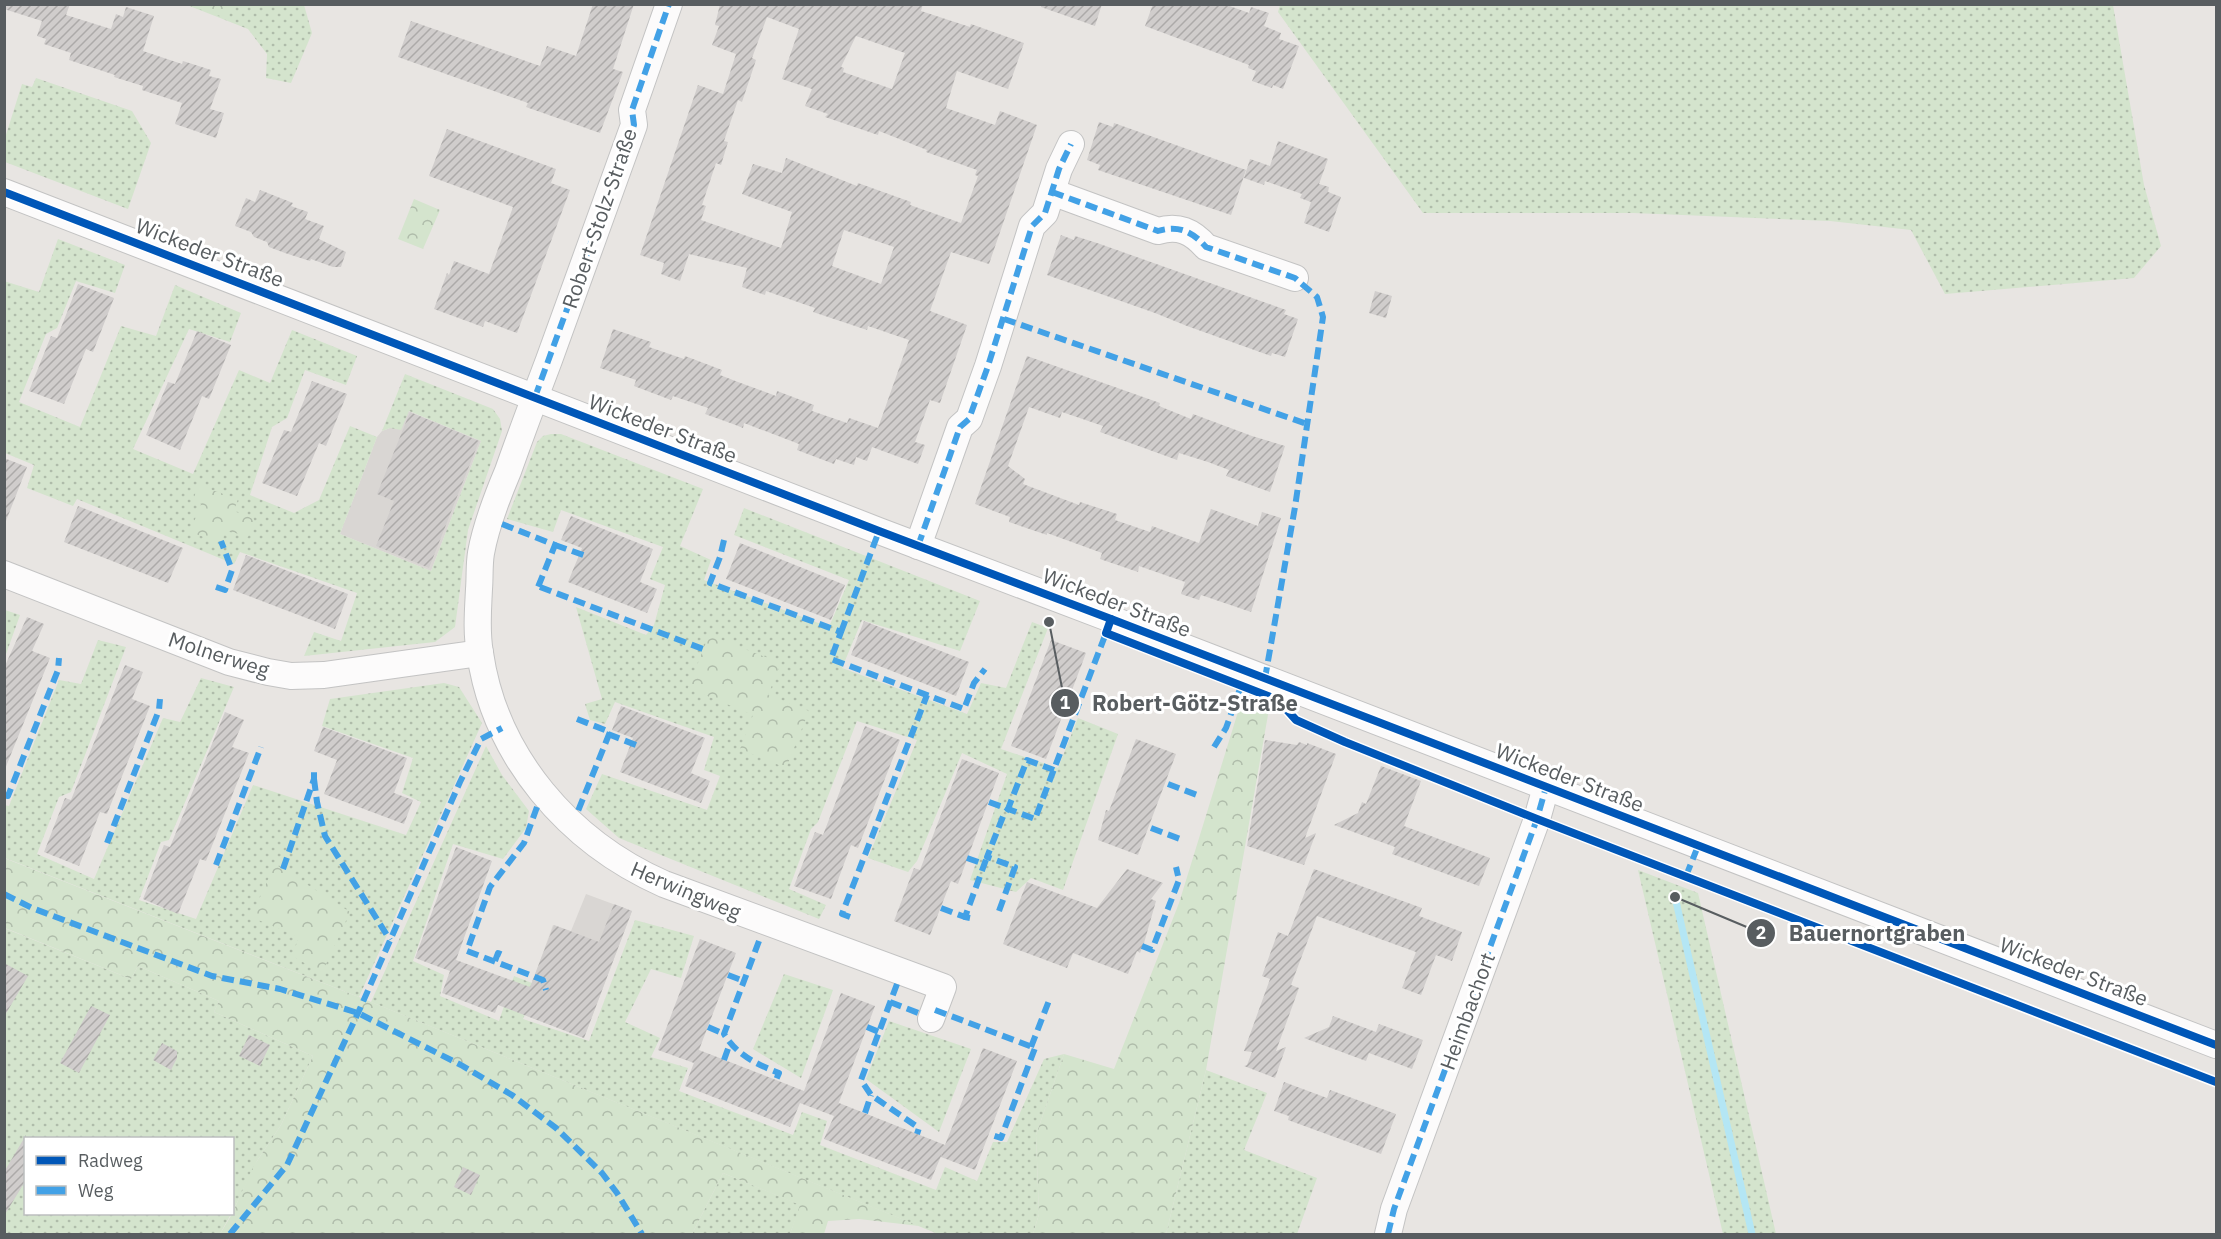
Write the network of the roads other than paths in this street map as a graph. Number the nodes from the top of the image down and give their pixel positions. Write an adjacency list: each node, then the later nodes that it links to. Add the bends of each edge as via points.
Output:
1 (669, 4): 6 (street, Robert-Stolz-Straße, via 632,110 634,125)
2 (1071, 144): 4 (street)
3 (4, 192): 6 (street, Wickeder Straße)
4 (1052, 192): 5 (street, via 1158,231 1172,227 1196,235 1206,247); 7 (street, via 1045,213 1032,226 984,377 969,419 960,427)
5 (1295, 278)
6 (535, 397): 7 (street, Wickeder Straße); 9 (street, Herwingweg, via 481,554 477,616)
7 (918, 546): 10 (street, Wickeder Straße)
8 (4, 574): 9 (street, Molnerweg, via 228,662 291,676)
9 (480, 653): 11 (street, Herwingweg, via 494,708 521,763 551,803 581,833 625,865 664,884 944,987)
10 (1546, 787): 12 (street, Wickeder Straße); 13 (street, Heimbachort)
11 (931, 1018)
12 (2217, 1046)
13 (1388, 1234)

